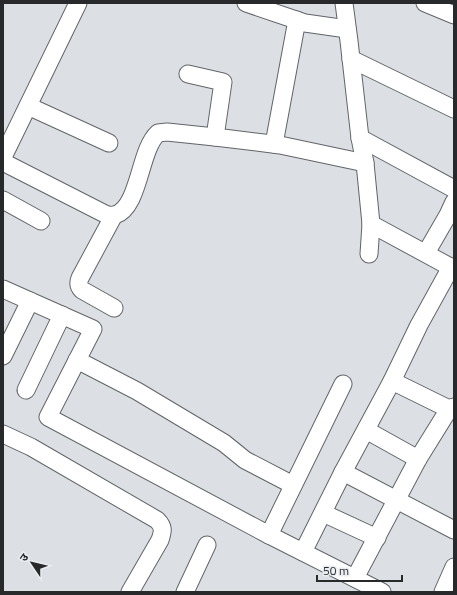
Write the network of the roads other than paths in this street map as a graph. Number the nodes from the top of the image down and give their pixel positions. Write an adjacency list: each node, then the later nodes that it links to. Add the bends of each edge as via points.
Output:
1 (78, 3): 10 (street)
2 (246, 3): 6 (street)
3 (344, 3): 7 (street)
4 (425, 3): 5 (street)
5 (454, 15)
6 (297, 20): 7 (street); 15 (street)
7 (348, 29): 8 (street)
8 (351, 59): 11 (street); 13 (street)
9 (188, 74): 12 (street, via 223,82)
10 (28, 106): 14 (street); 16 (street)
11 (454, 109)
12 (215, 137): 15 (street); 22 (street, via 158,133 151,142 131,198 122,211)
13 (360, 138): 18 (street); 19 (street)
14 (109, 144)
15 (274, 144): 18 (street)
16 (3, 157)
17 (3, 162): 22 (street, via 105,214)
18 (364, 163): 24 (street)
19 (454, 189)
20 (3, 200): 23 (street)
21 (454, 202): 25 (street)
22 (114, 215): 30 (street, via 78,283 82,290)
23 (41, 221)
24 (371, 224): 25 (street); 26 (street)
25 (426, 253): 27 (street)
26 (369, 254)
27 (452, 268): 34 (street, via 419,325)
28 (3, 289): 29 (street)
29 (30, 301): 31 (street); 32 (street)
30 (114, 308)
31 (62, 315): 33 (street, via 93,329); 36 (street)
32 (5, 346)
33 (78, 360): 42 (street, via 137,391 224,443 245,460); 46 (street, via 48,418)
34 (392, 381): 37 (street); 38 (street)
35 (343, 384): 42 (street)
36 (26, 390)
37 (451, 408): 40 (street)
38 (366, 430): 40 (street); 41 (street)
39 (3, 434): 52 (street, via 31,447 162,525 160,540)
40 (418, 459): 43 (street)
41 (343, 472): 43 (street); 44 (street)
42 (293, 485): 46 (street)
43 (397, 499): 45 (street); 47 (street)
44 (323, 513): 47 (street); 49 (street)
45 (454, 530)
46 (269, 535): 49 (street)
47 (377, 538): 51 (street)
48 (207, 545): 53 (street)
49 (302, 552): 51 (street)
50 (454, 567): 54 (street)
51 (368, 587)
52 (130, 592)
53 (186, 592)
54 (443, 592)

